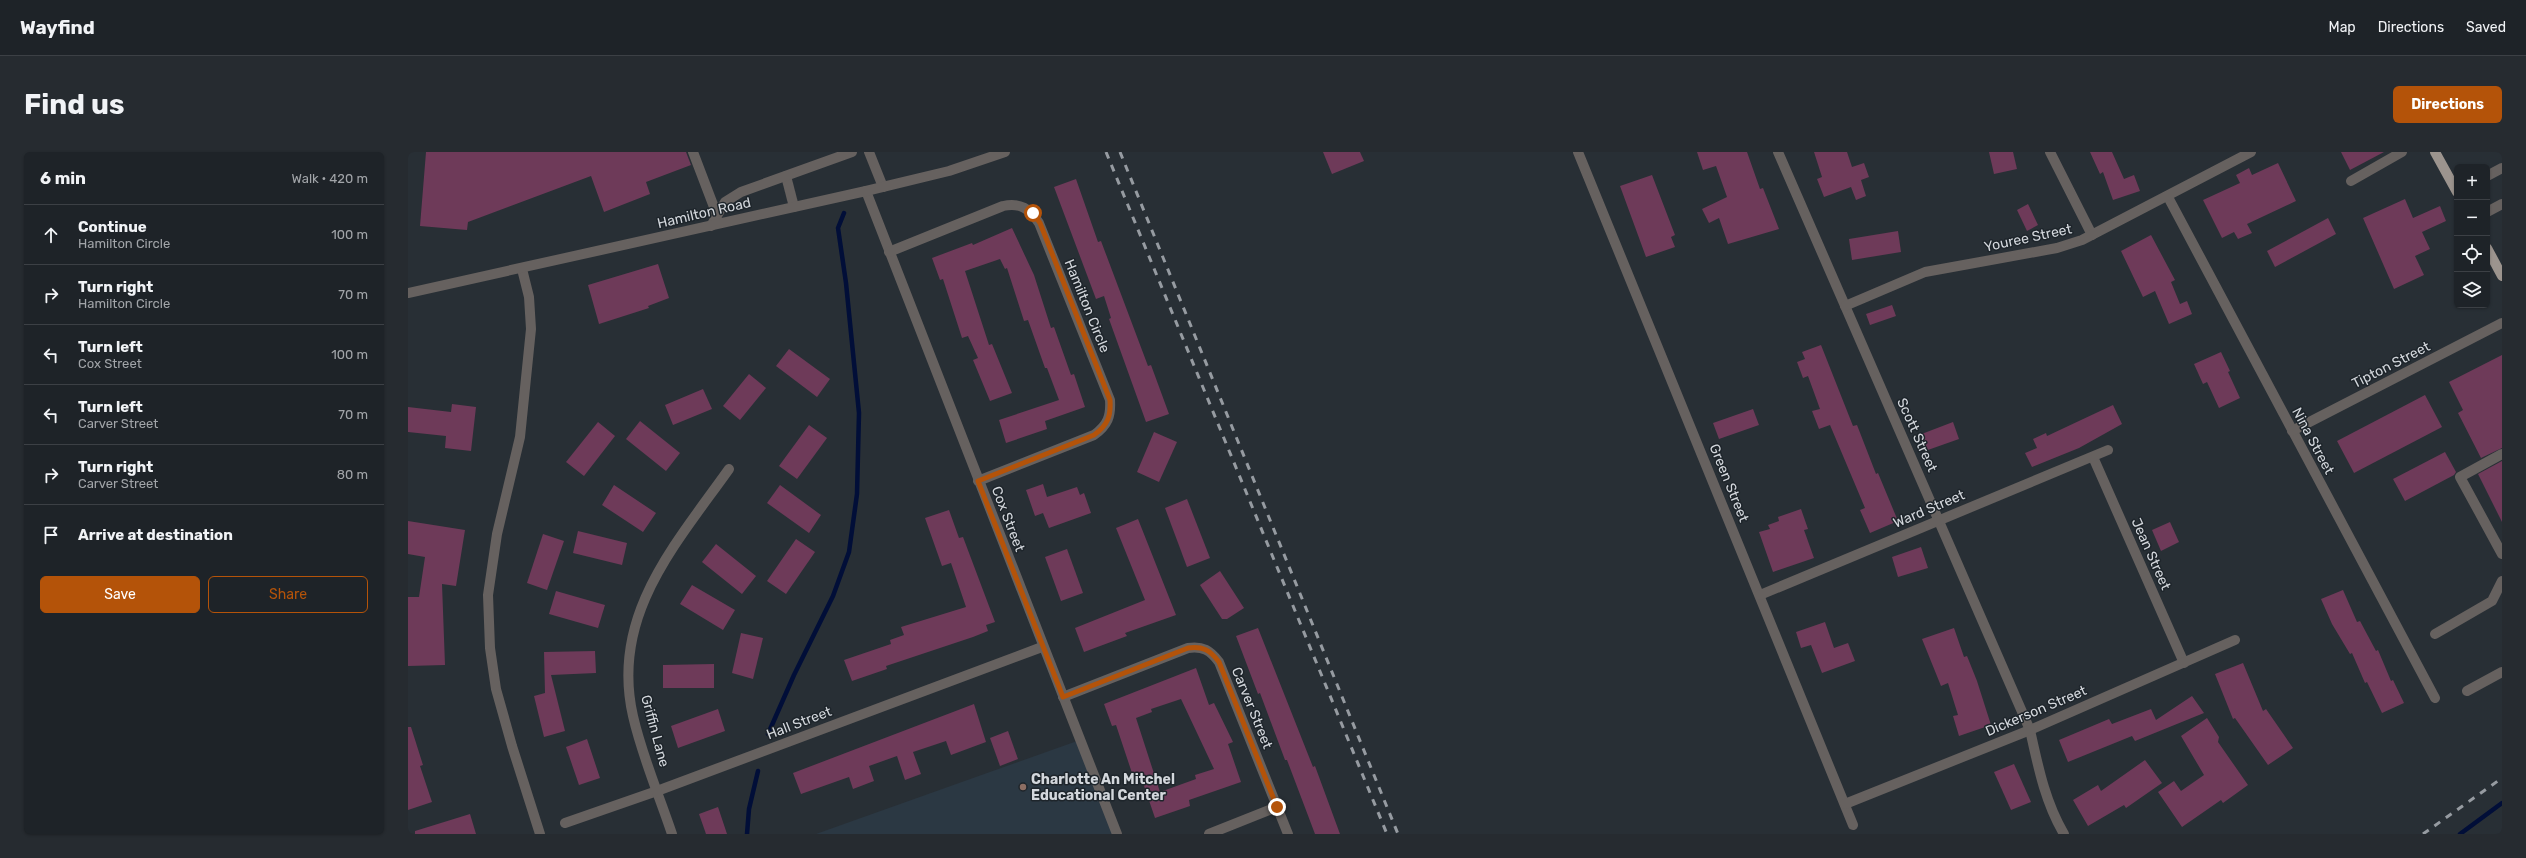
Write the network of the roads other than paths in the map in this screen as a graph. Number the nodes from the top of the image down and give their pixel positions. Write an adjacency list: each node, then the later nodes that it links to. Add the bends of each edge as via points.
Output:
1 (693, 152): 22 (street)
2 (852, 152): 13 (street)
3 (869, 152): 15 (street)
4 (1005, 152): 15 (street, Hamilton Road, via 949,171)
5 (1578, 152): 41 (street, Green Street)
6 (1778, 152): 30 (street, Scott Street)
7 (2050, 152): 24 (street)
8 (2251, 152): 18 (street, Youree Street)
9 (2402, 152): 14 (street)
10 (2435, 152): 16 (main road)
11 (2502, 168): 12 (street)
12 (2490, 174)
13 (786, 176): 20 (street); 22 (street, via 741,192 724,202)
14 (2351, 181)
15 (883, 187): 17 (street, Hamilton Road)
16 (2454, 187)
17 (866, 191): 20 (street, Hamilton Road); 25 (street, Cox Street)
18 (2168, 197): 24 (street, Youree Street); 32 (street, Nina Street)
19 (2502, 204): 21 (street)
20 (794, 208): 23 (street, Hamilton Road)
21 (2490, 210)
22 (717, 215): 23 (street)
23 (710, 226): 27 (street, Hamilton Road)
24 (2092, 235): 30 (street, Youree Street, via 2057,248 1925,272)
25 (889, 252): 37 (street, Cox Street); 37 (street, Hamilton Circle, via 1002,206 1014,203 1024,206 1040,223 1110,400 1111,412 1107,423 1094,435)
26 (2490, 254): 28 (main road)
27 (522, 268): 29 (street, Hamilton Road); 56 (street, via 529,297 531,329 520,437 497,534 488,595 490,648 496,690)
28 (2502, 276)
29 (408, 293)
30 (1845, 306): 38 (street, Scott Street)
31 (2502, 323): 32 (street, Tipton Street)
32 (2292, 431): 49 (street, Nina Street)
33 (2108, 450): 35 (street, Ward Street)
34 (2502, 454): 39 (street, via 2460,477)
35 (2093, 457): 38 (street, Ward Street); 45 (street, Jean Street)
36 (729, 469): 51 (street, Griffin Lane, via 658,570 639,611 634,632 629,672 633,715)
37 (978, 481): 44 (street, Cox Street)
38 (1939, 520): 41 (street, Ward Street); 50 (street, Scott Street)
39 (2502, 554)
40 (2502, 581): 42 (street, via 2492,601)
41 (1760, 595): 52 (street, Green Street)
42 (2435, 634)
43 (2235, 640): 45 (street, Dickerson Street)
44 (1042, 647): 48 (street, Cox Street); 51 (street, Hall Street)
45 (2184, 663): 50 (street, Dickerson Street)
46 (2502, 672): 47 (street)
47 (2467, 691)
48 (1063, 697): 53 (street, Carver Street, via 1188,648 1208,649 1219,662); 58 (street, Cox Street)
49 (2436, 698)
50 (2030, 730): 52 (street, Dickerson Street); 61 (street, Scott Street, via 2049,803)
51 (658, 791): 54 (street, Hall Street); 57 (street, Griffin Lane)
52 (1845, 804): 55 (street, Green Street)
53 (1277, 807): 59 (street); 60 (street, Carver Street)
54 (565, 823)
55 (1854, 825)
56 (540, 834)
57 (672, 834)
58 (1117, 834)
59 (1209, 834)
60 (1288, 834)
61 (2064, 834)

